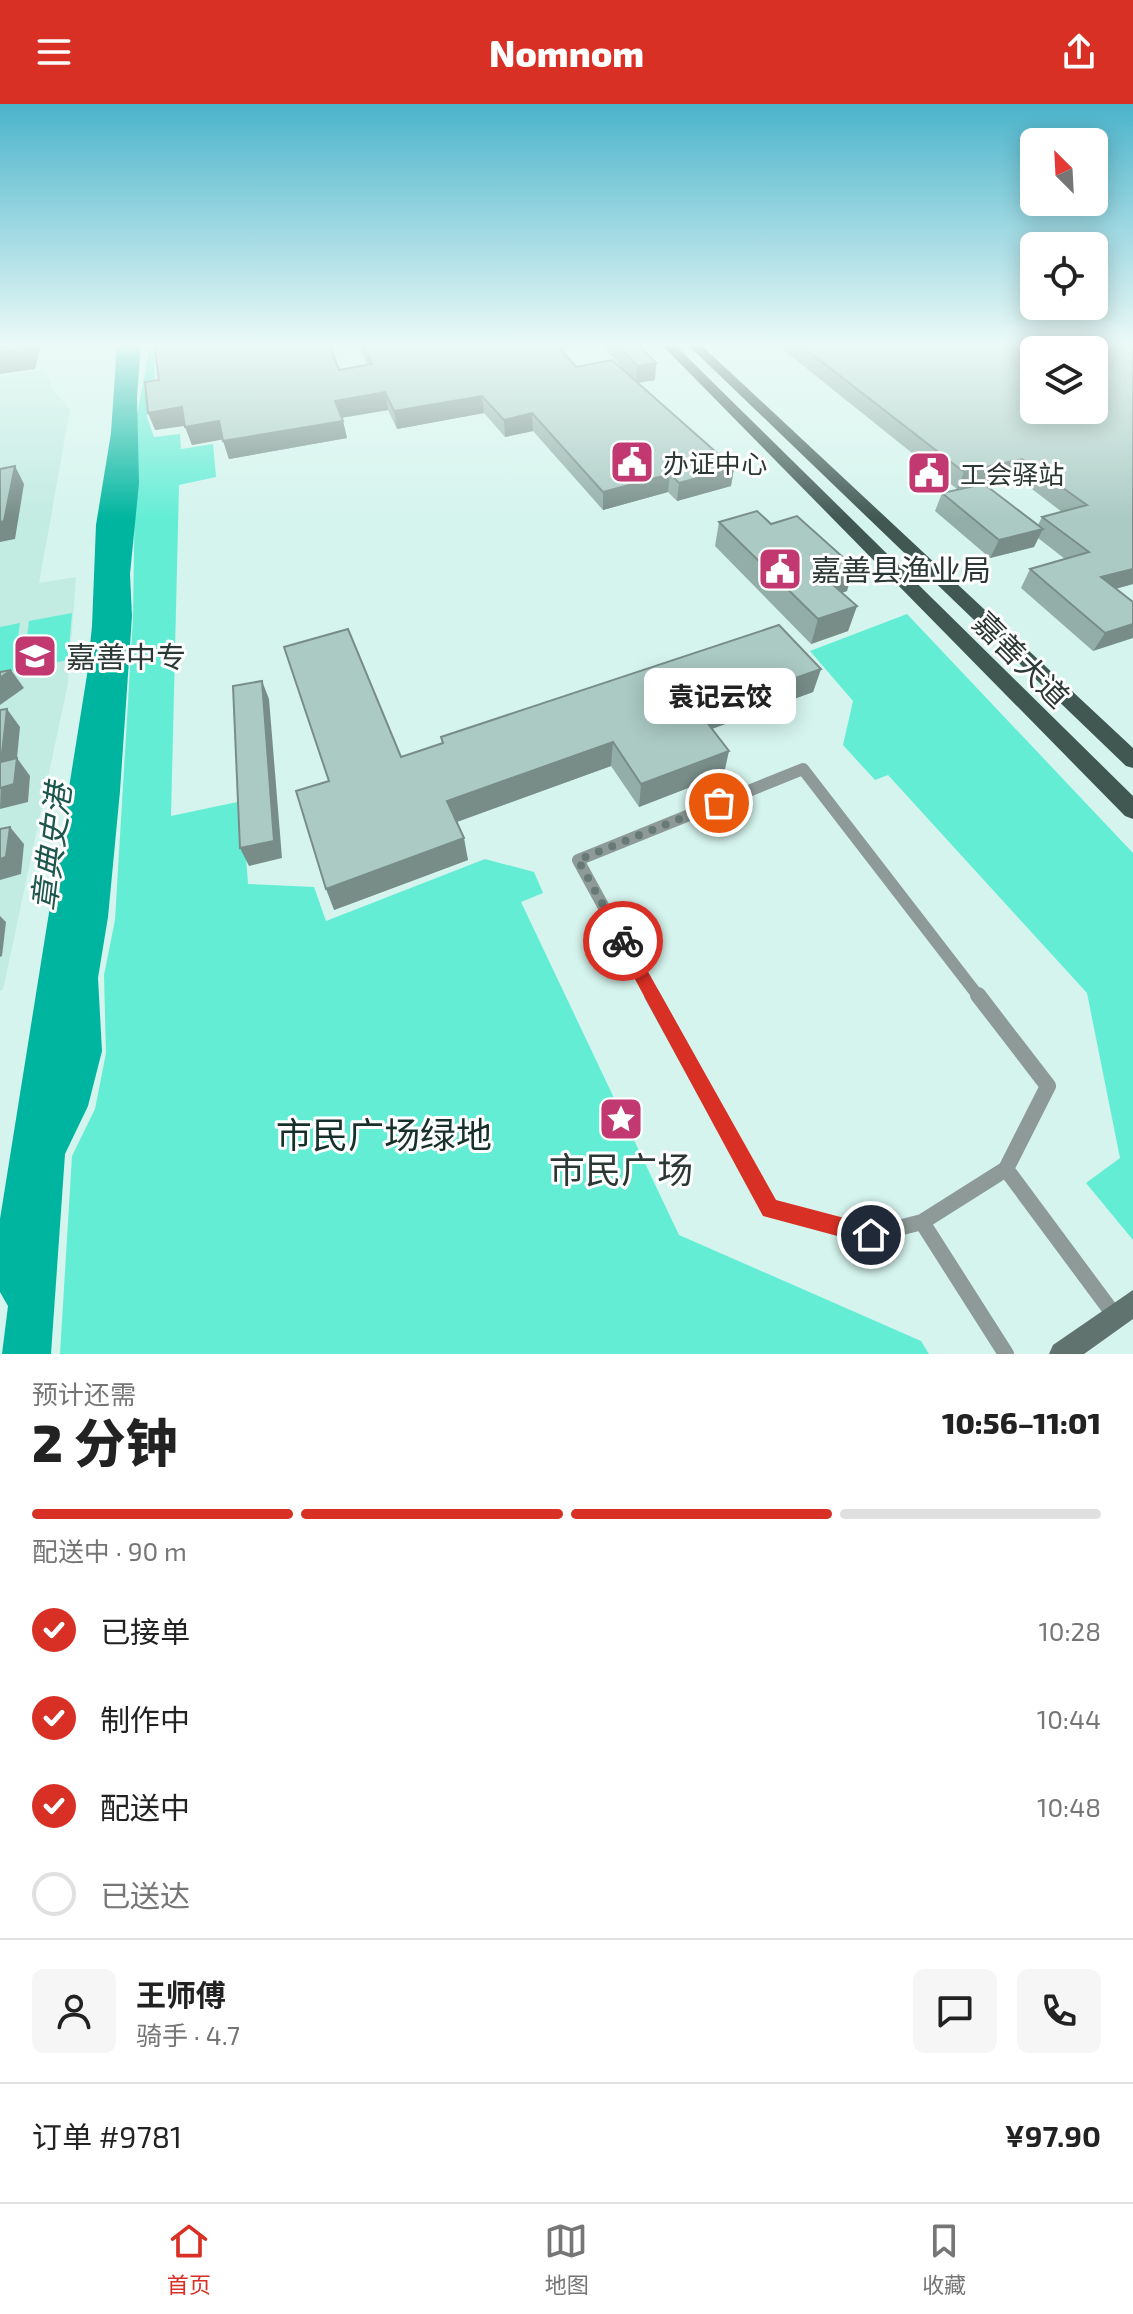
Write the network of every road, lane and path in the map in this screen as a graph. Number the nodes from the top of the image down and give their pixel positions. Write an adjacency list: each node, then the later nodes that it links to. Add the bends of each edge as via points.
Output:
1 (725, 402): 4 (main road, 嘉善大道)
2 (755, 402): 3 (main road, 嘉善大道)
3 (1133, 760)
4 (1133, 810)
5 (1006, 1169): 6 (lane); 6 (lane, via 1048,1086 803,769 578,860 770,1209 871,1235); 7 (lane)
6 (922, 1222): 8 (lane)
7 (1124, 1310): 9 (main road)
8 (1006, 1354)
9 (1062, 1354)

